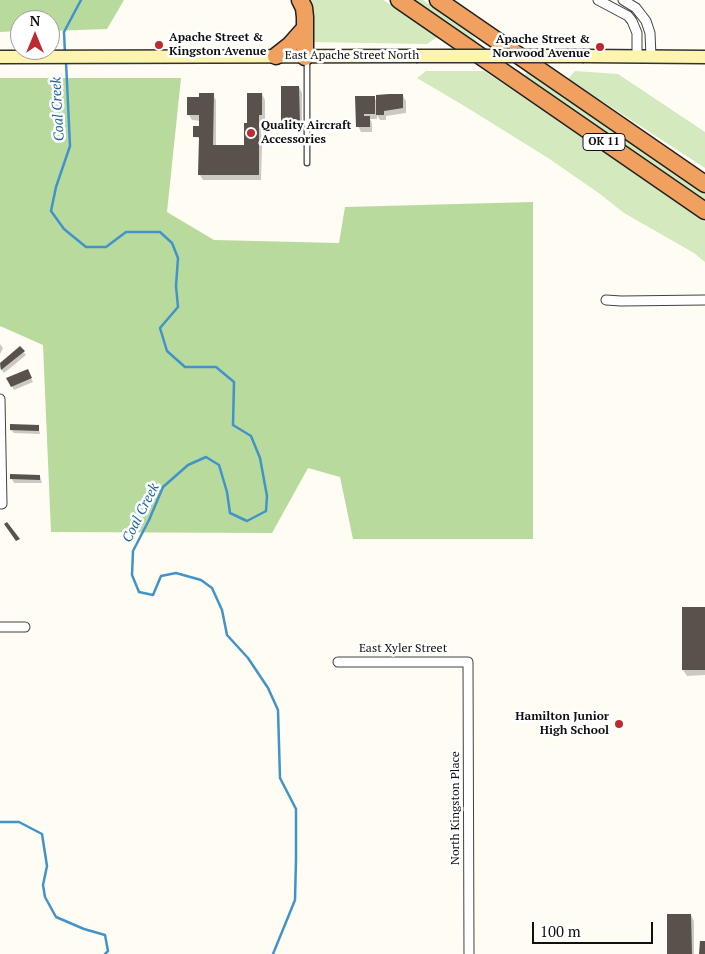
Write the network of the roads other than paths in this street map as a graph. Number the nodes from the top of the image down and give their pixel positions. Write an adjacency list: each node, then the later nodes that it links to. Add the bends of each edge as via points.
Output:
1 (300, 0): 7 (highway, via 304,8)
2 (399, 0): 16 (highway, OK 11)
3 (438, 0): 15 (highway, OK 11)
4 (598, 0): 6 (street)
5 (625, 0): 6 (street); 11 (street, via 642,14 650,33)
6 (619, 11): 10 (street, via 628,16 634,26)
7 (305, 28): 8 (highway); 9 (highway)
8 (276, 56): 9 (main road, East Apache Street North); 13 (main road, East Apache Street North)
9 (306, 56): 10 (main road, East Apache Street North, bridge); 14 (lane)
10 (637, 56): 11 (main road, East Apache Street North)
11 (651, 56): 12 (main road, East Apache Street North)
12 (705, 56)
13 (0, 57)
14 (307, 163)
15 (704, 184)
16 (705, 211)
17 (606, 300): 18 (street)
18 (705, 300)
19 (0, 398): 20 (street)
20 (1, 425): 21 (street)
21 (1, 504)
22 (0, 627): 23 (street)
23 (25, 627)
24 (338, 662): 25 (street, East Xyler Street)
25 (468, 662): 26 (street, North Kingston Place)
26 (469, 954)

